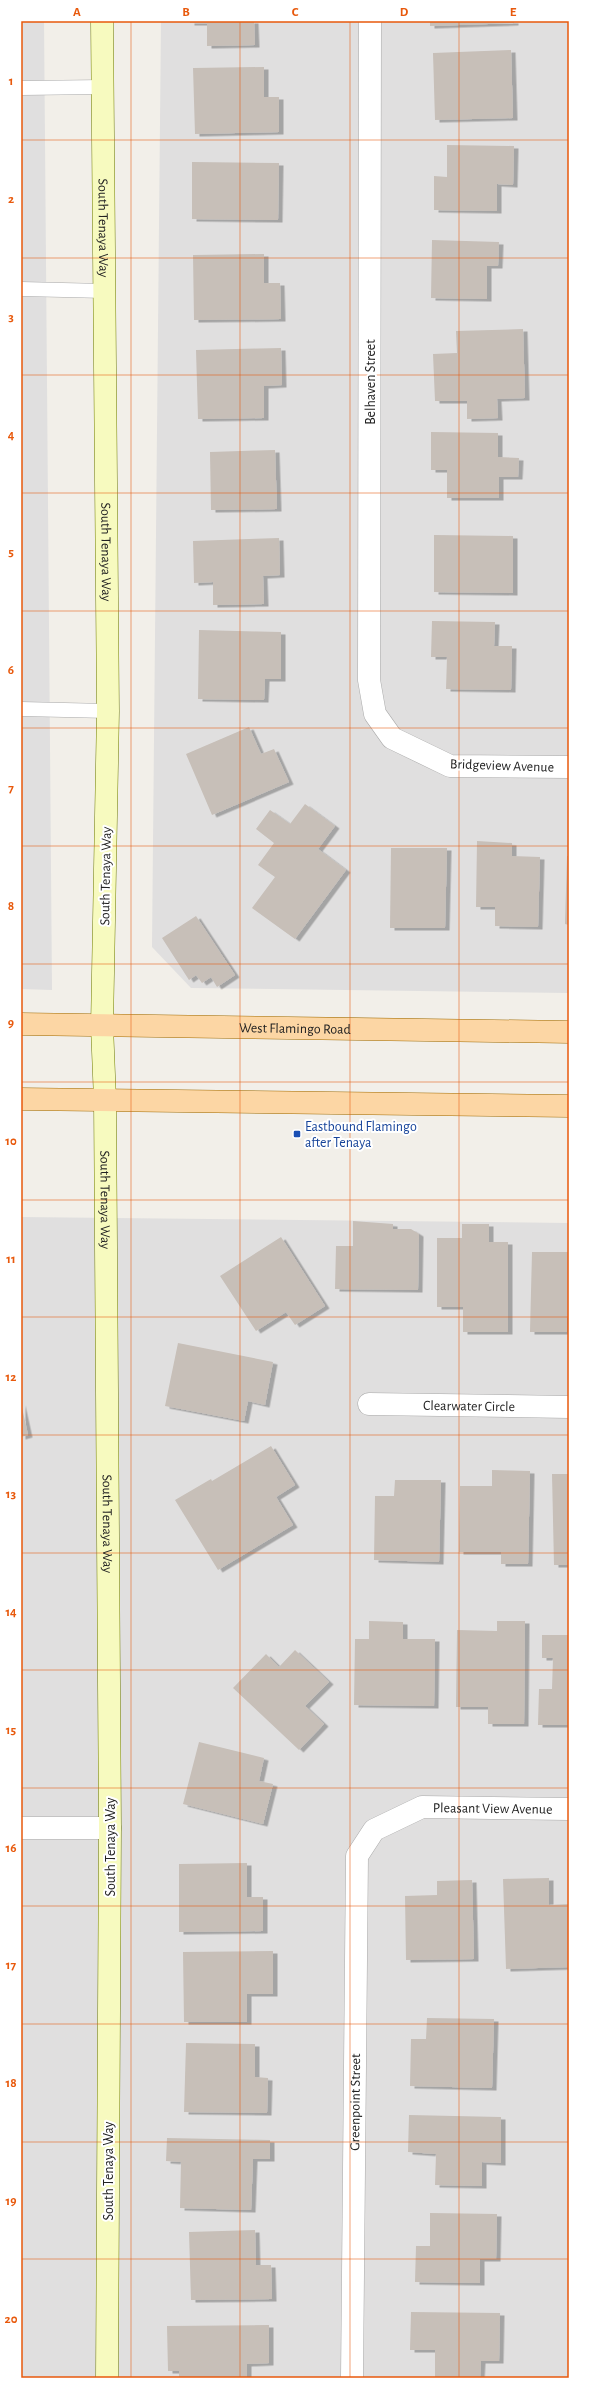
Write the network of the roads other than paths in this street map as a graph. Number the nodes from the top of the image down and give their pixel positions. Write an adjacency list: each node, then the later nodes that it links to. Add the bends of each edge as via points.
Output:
1 (102, 21): 3 (street, South Tenaya Way)
2 (370, 21): 9 (street, Belhaven Street, via 370,680 376,714)
3 (103, 87): 4 (lane); 6 (street, South Tenaya Way)
4 (21, 88)
5 (21, 290): 6 (lane)
6 (105, 291): 8 (street, South Tenaya Way)
7 (21, 709): 8 (lane)
8 (108, 711): 12 (street, South Tenaya Way)
9 (392, 738): 10 (street, Bridgeview Avenue, via 450,766)
10 (569, 768)
11 (21, 1024): 12 (main road, West Flamingo Road)
12 (102, 1026): 13 (main road, West Flamingo Road); 15 (street, South Tenaya Way)
13 (569, 1032)
14 (21, 1099): 15 (main road)
15 (105, 1100): 16 (main road); 21 (street, South Tenaya Way)
16 (569, 1106)
17 (370, 1404): 18 (street, Clearwater Circle)
18 (569, 1407)
19 (569, 1809): 22 (street, Pleasant View Avenue, via 422,1807)
20 (21, 1828): 21 (street)
21 (110, 1828): 23 (street, South Tenaya Way)
22 (374, 1830): 24 (street, Greenpoint Street, via 358,1856)
23 (106, 2378)
24 (352, 2378)

